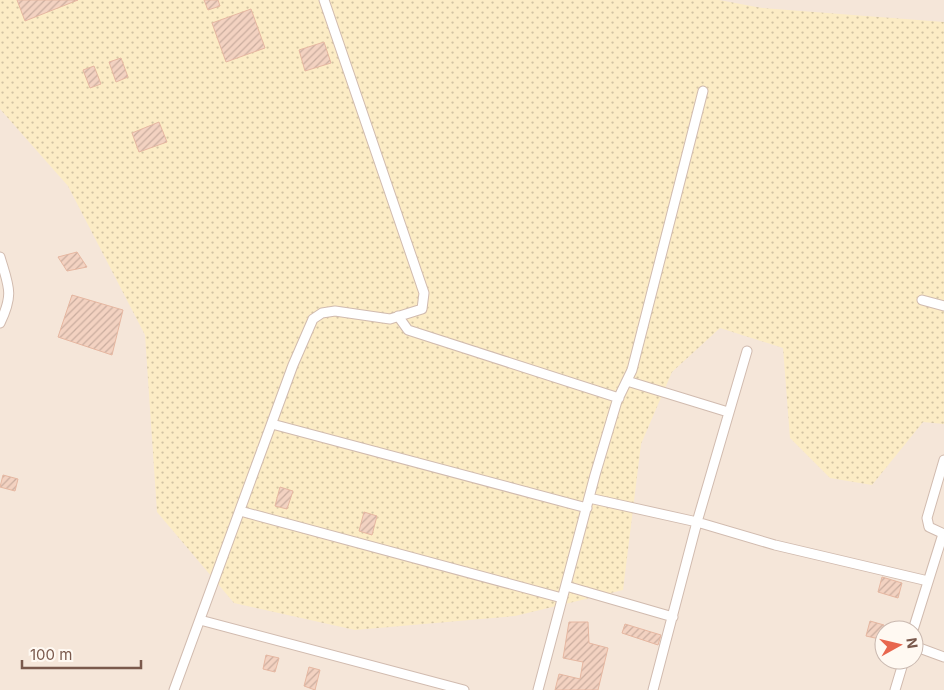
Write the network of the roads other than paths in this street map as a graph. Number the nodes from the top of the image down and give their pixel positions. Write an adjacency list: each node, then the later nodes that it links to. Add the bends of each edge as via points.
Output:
1 (324, 0): 6 (street, via 424,293 422,309)
2 (703, 91): 9 (street)
3 (0, 257): 7 (street, via 8,285 9,304)
4 (922, 300): 5 (street)
5 (944, 306)
6 (398, 316): 10 (street, via 408,330); 12 (street, via 390,319 335,311 313,318)
7 (0, 323)
8 (747, 351): 11 (street)
9 (627, 380): 10 (street); 11 (street)
10 (618, 398): 14 (street)
11 (728, 412): 17 (street)
12 (272, 424): 15 (street); 16 (street)
13 (944, 460): 18 (street, via 927,518 929,526)
14 (589, 498): 15 (street); 17 (street)
15 (587, 508): 20 (street)
16 (240, 511): 21 (street); 23 (street)
17 (697, 522): 19 (street, via 775,545); 22 (street)
18 (944, 534): 19 (street)
19 (928, 581): 24 (street)
20 (566, 586): 21 (street); 22 (street)
21 (562, 598): 30 (street)
22 (673, 618): 31 (street)
23 (200, 620): 28 (street); 29 (street)
24 (916, 620)
25 (924, 650): 26 (street)
26 (944, 657)
27 (901, 670): 32 (street)
28 (174, 690)
29 (464, 690)
30 (538, 690)
31 (653, 690)
32 (895, 690)

